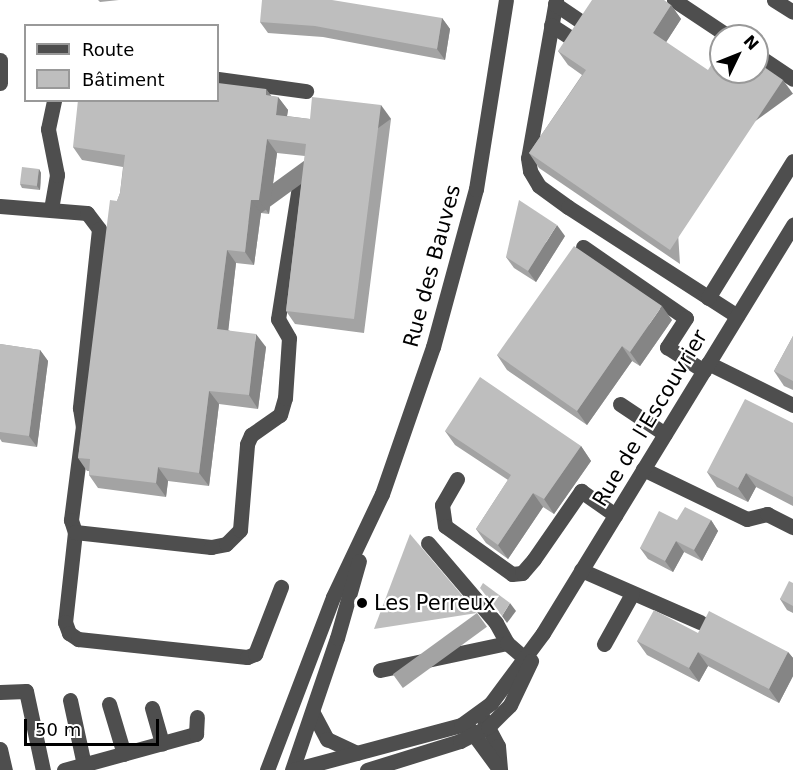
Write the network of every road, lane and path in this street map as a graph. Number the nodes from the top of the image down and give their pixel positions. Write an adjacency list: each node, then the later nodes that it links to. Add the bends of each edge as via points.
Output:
1 (506, 0): 34 (street, Rue des Bauves, via 476,189 453,278 411,414)
2 (674, 0): 7 (street)
3 (774, 0): 5 (street)
4 (555, 2): 6 (street); 8 (street)
5 (793, 12)
6 (585, 24)
7 (710, 24)
8 (551, 25): 9 (street); 23 (street, via 528,158 530,171 539,186 568,207)
9 (574, 40)
10 (0, 60): 14 (street)
11 (769, 63): 13 (street)
12 (219, 79): 15 (street)
13 (793, 79)
14 (0, 83)
15 (306, 91)
16 (54, 102): 20 (street, via 48,129 57,175)
17 (793, 161): 23 (street)
18 (301, 172): 33 (street, via 278,319 290,338 285,398 280,415 251,435 247,444 240,530 226,544 211,547)
19 (0, 206): 20 (street)
20 (51, 210): 33 (street, via 87,213 99,229 71,520)
21 (793, 225): 24 (street, Rue de l'Escouvrier)
22 (583, 247): 25 (street, via 686,318 667,347)
23 (708, 298): 24 (street)
24 (737, 316): 25 (street, Rue de l'Escouvrier)
25 (706, 367): 27 (street); 28 (street, Rue de l'Escouvrier)
26 (620, 404): 28 (street)
27 (793, 405)
28 (665, 434): 29 (street, Rue de l'Escouvrier)
29 (643, 469): 31 (street, Rue de l'Escouvrier); 32 (street, via 747,519 767,514)
30 (457, 479): 31 (street, via 442,504 445,526 512,574 522,573 534,559 581,492)
31 (615, 515): 36 (street, Rue de l'Escouvrier)
32 (793, 527)
33 (75, 532): 37 (street, via 65,622 69,633 78,639 247,657 255,654)
34 (366, 535): 48 (street, Rue des Bauves); 62 (street, Rue des Bauves, via 333,597)
35 (428, 543): 40 (street, via 496,623)
36 (581, 570): 38 (street); 42 (street, Rue de l'Escouvrier)
37 (281, 587)
38 (632, 594): 39 (street); 41 (street)
39 (699, 622)
40 (507, 643): 42 (street); 43 (street)
41 (604, 644)
42 (528, 660): 49 (street, Rue de l'Escouvrier); 51 (street, Rue de l'Escouvrier, via 510,705)
43 (380, 670)
44 (0, 692): 60 (street, via 26,691)
45 (70, 700): 58 (street)
46 (109, 704): 56 (street)
47 (152, 708): 53 (street)
48 (313, 713): 55 (street, via 327,739); 63 (street, Rue des Bauves)
49 (480, 713): 51 (street); 52 (street, Rue de l'Escouvrier)
50 (197, 717): 53 (street, via 196,734)
51 (488, 727): 52 (street, Rue de l'Escouvrier); 57 (street)
52 (469, 729): 55 (street, Rue de l'Escouvrier); 57 (street); 65 (street, Rue de l'Escouvrier)
53 (162, 744): 56 (street)
54 (0, 749): 59 (street)
55 (357, 753): 63 (street, Rue de l'Escouvrier); 64 (street)
56 (124, 754): 58 (street)
57 (494, 764)
58 (84, 765): 61 (street)
59 (5, 770)
60 (43, 770)
61 (64, 770)
62 (267, 770)
63 (292, 770)
64 (332, 770)
65 (367, 770)

